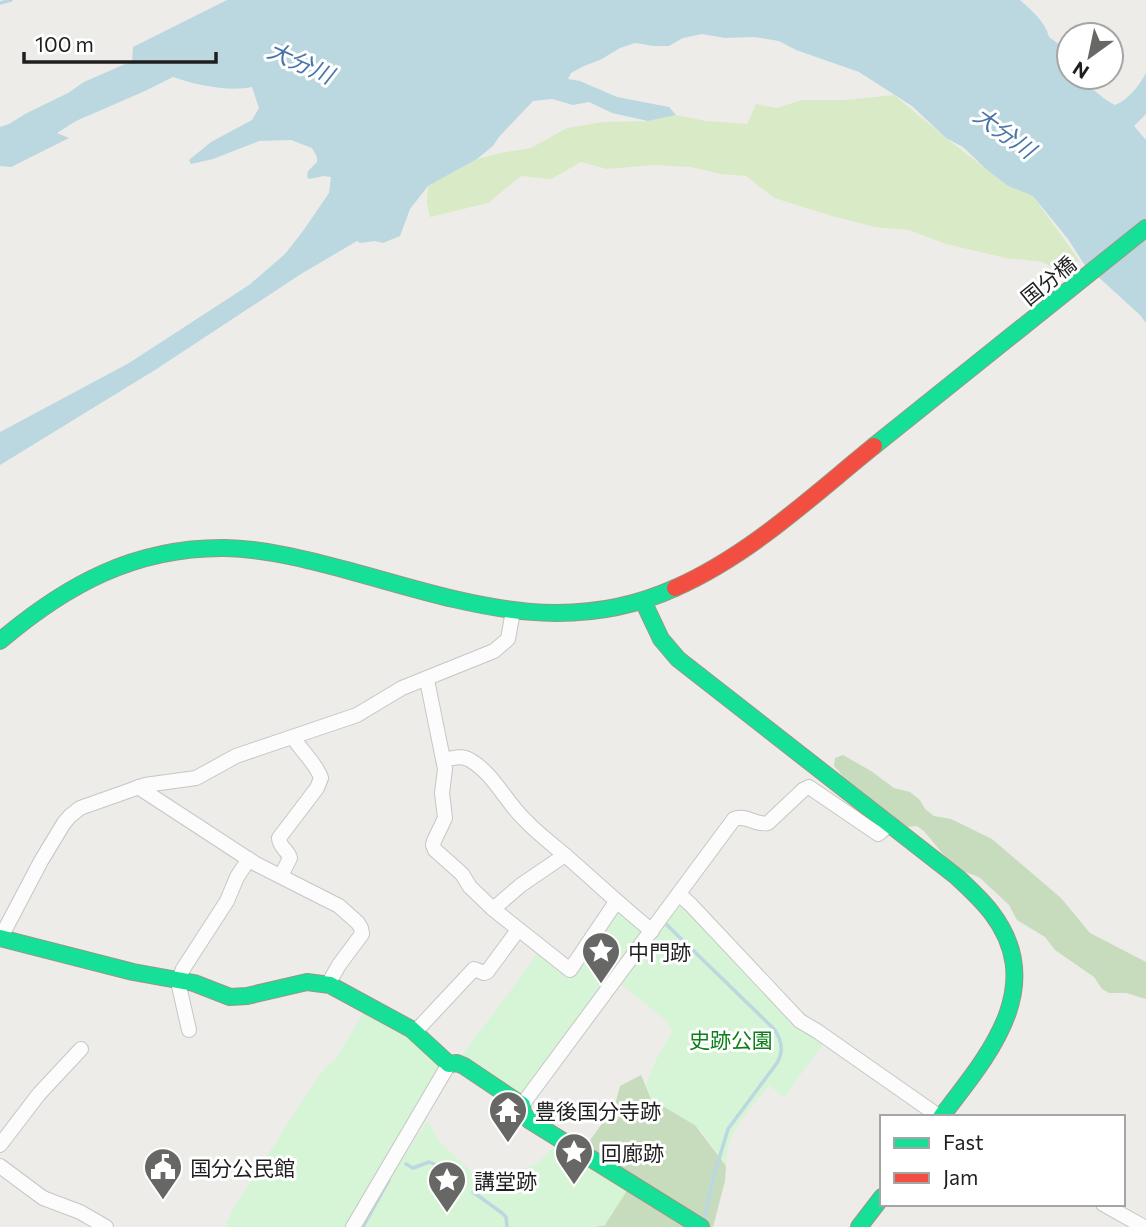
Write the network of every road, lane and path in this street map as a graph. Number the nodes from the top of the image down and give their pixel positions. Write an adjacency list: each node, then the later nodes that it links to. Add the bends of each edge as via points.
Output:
1 (1146, 228): 2 (street, 国分橋, via 748,548 700,578)
2 (643, 601): 3 (street, 国分橋, via 572,613); 9 (street, via 661,639 678,659)
3 (513, 611): 4 (street, 国分橋, via 294,557 208,549 157,555 100,573 68,589); 6 (street, via 508,639 494,652 402,688 357,715)
4 (0, 640)
5 (428, 685): 7 (street)
6 (293, 737): 8 (street, via 236,756 196,778); 12 (street, via 321,778 279,838 290,858)
7 (444, 760): 10 (street, via 461,757 472,761 491,777 523,819); 15 (street, via 445,818 433,847)
8 (138, 788): 11 (street); 18 (street, via 85,805 70,816)
9 (890, 824): 13 (street, via 878,834 806,788 768,823 734,819); 27 (street, via 990,908 1007,938 1014,968 1012,998 1000,1035)
10 (565, 855): 14 (street); 15 (street)
11 (249, 859): 12 (street); 19 (street)
12 (281, 876): 20 (street, via 339,906 361,928 362,934)
13 (680, 895): 17 (street); 26 (street, via 800,1021)
14 (616, 902): 16 (street, via 570,970); 17 (street)
15 (493, 909): 16 (street)
16 (518, 930): 22 (street, via 487,972 474,970)
17 (652, 931): 25 (street)
18 (0, 938): 19 (street)
19 (179, 979): 20 (street, via 233,998 307,982); 21 (street)
20 (328, 985): 22 (street)
21 (189, 1030)
22 (415, 1032): 24 (street)
23 (81, 1049): 28 (street)
24 (449, 1064): 25 (street, via 464,1066); 33 (street)
25 (522, 1105): 34 (street, via 529,1120)
26 (938, 1115)
27 (942, 1115)
28 (0, 1144)
29 (0, 1166): 32 (street, via 43,1198 80,1212)
30 (880, 1200): 35 (street)
31 (1107, 1206): 36 (street)
32 (98, 1225)
33 (353, 1227)
34 (701, 1227)
35 (859, 1227)
36 (1144, 1227)

